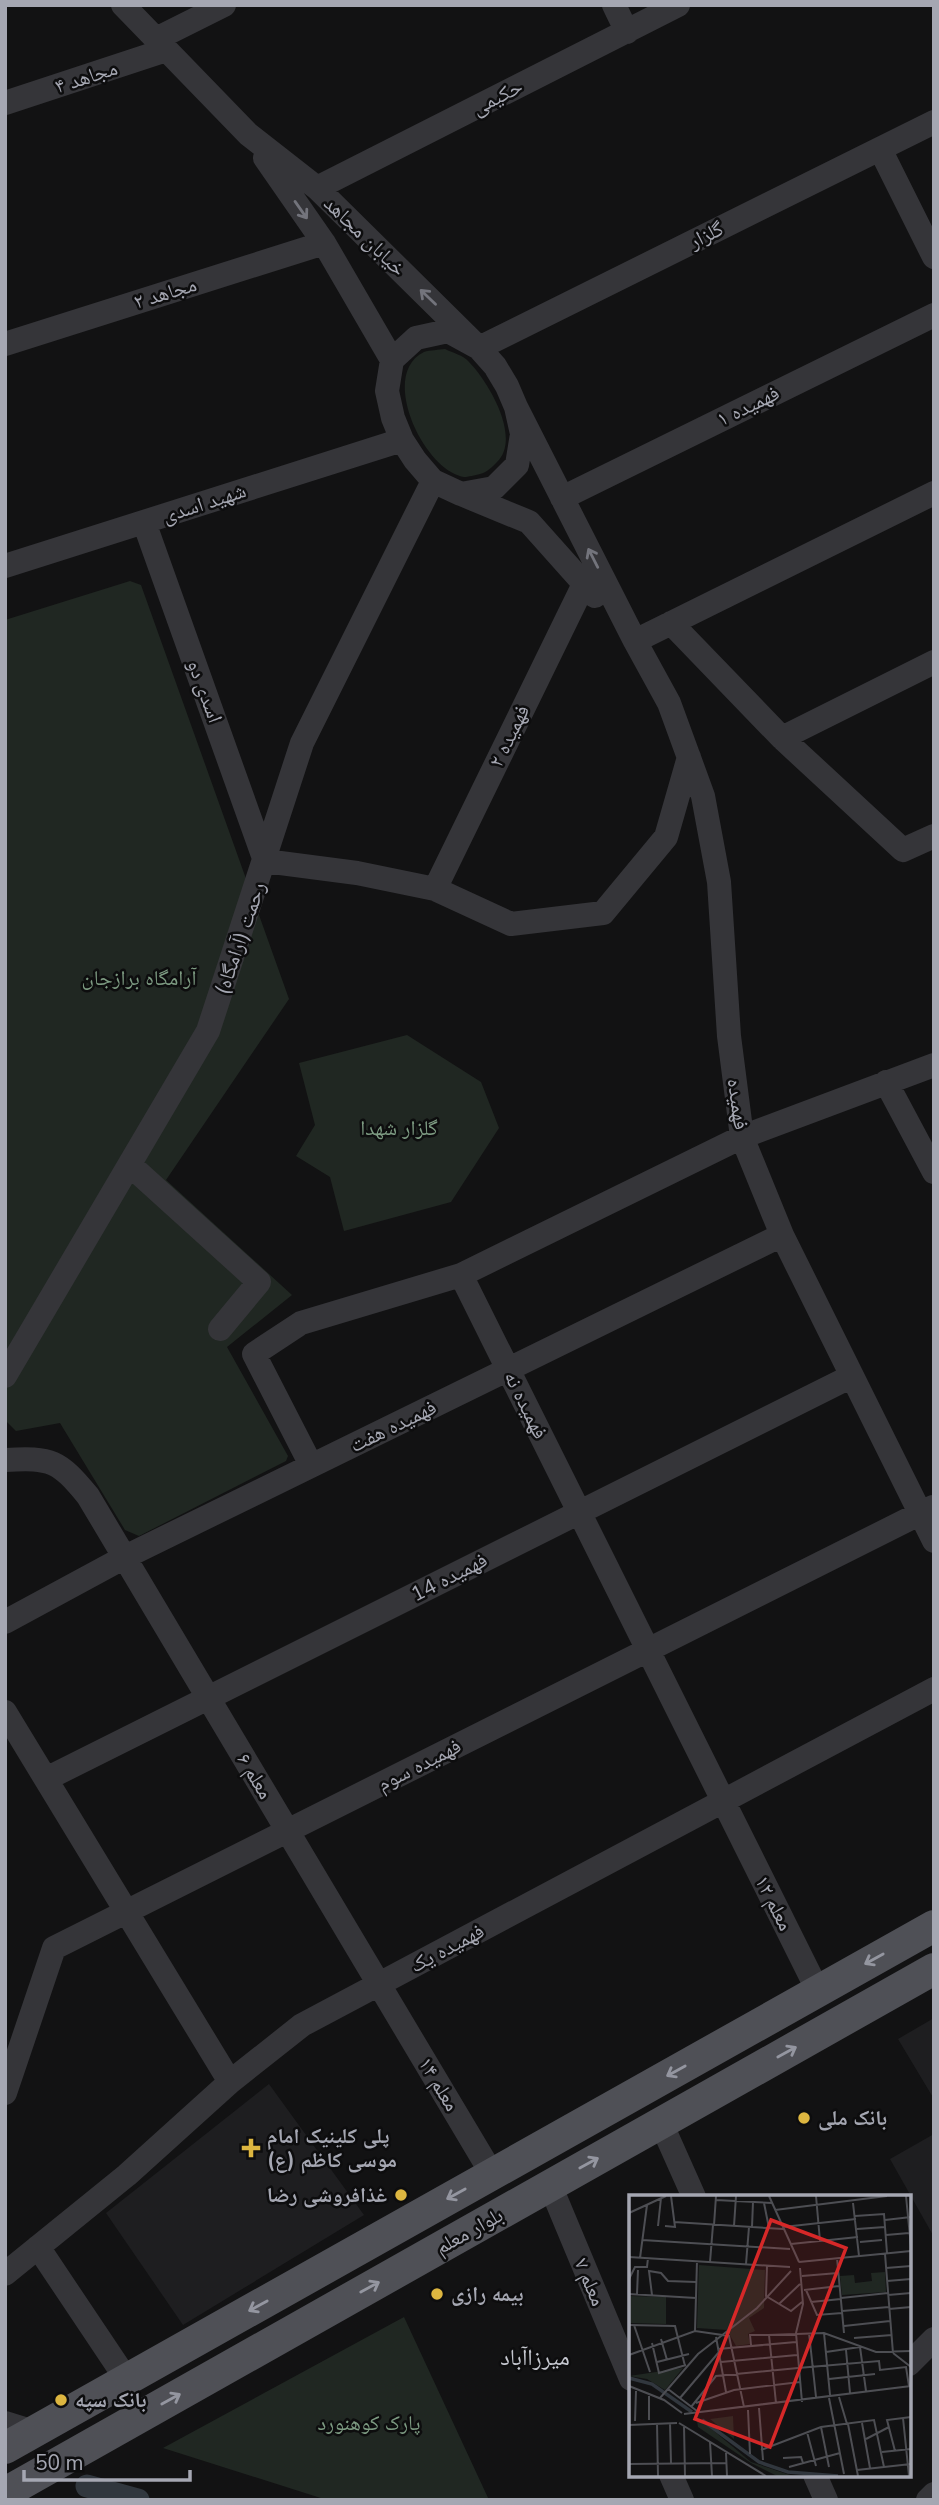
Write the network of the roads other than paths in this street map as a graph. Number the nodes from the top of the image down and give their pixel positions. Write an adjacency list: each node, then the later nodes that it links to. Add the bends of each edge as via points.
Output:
1 (123, 5): 6 (street, خیابان مجاهد)
2 (224, 5): 6 (street, مجاهد ۴)
3 (614, 5): 5 (street)
4 (678, 5): 5 (street, حکیمی)
5 (627, 32): 11 (street, حکیمی)
6 (161, 45): 7 (street, مجاهد ۴); 9 (street, خیابان مجاهد)
7 (7, 98)
8 (934, 122): 10 (street, گلزار)
9 (248, 134): 11 (street, خیابان مجاهد); 12 (street, خیابان مجاهد, one-way to 12)
10 (880, 149): 13 (street); 16 (street, گلزار)
11 (317, 188): 16 (street, خیابان مجاهد, one-way to 11)
12 (324, 243): 15 (street, مجاهد ۲); 17 (street, خیابان مجاهد)
13 (934, 257)
14 (934, 315): 23 (street, فهمیده ۱)
15 (5, 344)
16 (478, 347): 17 (street, via 448,331 416,338); 18 (street, via 495,366)
17 (392, 360): 19 (street, via 387,391)
18 (516, 407): 22 (street, via 523,434 517,465 494,488); 23 (street)
19 (402, 440): 20 (street); 24 (street, شهید اسدی)
20 (433, 481): 22 (street); 33 (street, رحمت (آرامگاه), via 302,743)
21 (934, 493): 27 (street)
22 (461, 494): 26 (street, via 529,522)
23 (562, 498): 28 (street, one-way to 23)
24 (144, 522): 25 (street, شهید اسدی); 33 (street, اسدی دو)
25 (5, 566)
26 (584, 584): 28 (street); 34 (street, فهمیده ۲)
27 (671, 623): 28 (street); 30 (street)
28 (635, 641): 31 (street, فهمیده, via 669,702)
29 (934, 662): 30 (street)
30 (782, 738): 32 (street, via 903,850)
31 (689, 757): 34 (street, via 666,837 603,913 511,924); 37 (street, فهمیده, via 703,796 719,882 729,1036)
32 (934, 836)
33 (265, 861): 34 (street); 38 (street, رحمت (آرامگاه), via 208,1031)
34 (435, 889)
35 (934, 1065): 36 (street)
36 (886, 1082): 37 (street); 39 (street)
37 (742, 1137): 40 (street, فهمیده); 41 (street)
38 (130, 1165): 42 (street, via 259,1282); 44 (street, رحمت (آرامگاه))
39 (934, 1172)
40 (782, 1235): 43 (street, فهمیده هفت); 45 (street, فهمیده)
41 (461, 1275): 43 (street, فهمیده نه); 47 (street, via 301,1323 254,1354)
42 (220, 1328)
43 (508, 1370): 47 (street, فهمیده هفت); 49 (street, فهمیده نه)
44 (5, 1376)
45 (852, 1376): 48 (street, فهمیده); 49 (street, فهمیده 14)
46 (5, 1460): 51 (street, معلم ۶, via 55,1463 71,1475)
47 (312, 1465): 51 (street, فهمیده هفت)
48 (927, 1510): 50 (street, فهمیده); 53 (street, فهمیده سوم)
49 (579, 1512): 53 (street, فهمیده نه); 55 (street, فهمیده 14)
50 (934, 1541)
51 (125, 1557): 52 (street, فهمیده هفت); 55 (street, معلم ۶)
52 (5, 1622)
53 (648, 1650): 58 (street, فهمیده نه); 59 (street, فهمیده سوم)
54 (934, 1689): 58 (street, فهمیده یک)
55 (208, 1697): 57 (street, فهمیده 14); 59 (street, معلم ۶)
56 (5, 1712): 57 (street)
57 (46, 1779): 60 (street)
58 (727, 1808): 63 (street, فهمیده یک); 64 (street, معلم ۱۲)
59 (288, 1831): 60 (street, فهمیده سوم); 63 (street, معلم ۶)
60 (126, 1911): 65 (street); 66 (street, فهمیده سوم, via 54,1948)
61 (934, 1926): 64 (main road, بلوار معلم, one-way to 64)
62 (934, 1969): 67 (main road, بلوار معلم, one-way to 62)
63 (382, 1989): 65 (street, فهمیده یک, via 302,2025); 68 (street, معلم ۱۴)
64 (818, 1991): 68 (main road, بلوار معلم, one-way to 68)
65 (230, 2082): 71 (street, فهمیده یک)
66 (5, 2093)
67 (661, 2123): 69 (main road, بلوار معلم, one-way to 67); 70 (street)
68 (492, 2174): 76 (main road, بلوار معلم, one-way to 76)
69 (550, 2185): 75 (street, معلم ۷); 81 (main road, بلوار معلم, one-way to 69)
70 (693, 2195)
71 (38, 2247): 72 (street, فهمیده یک); 76 (street)
72 (5, 2274)
73 (934, 2339): 74 (street)
74 (911, 2362)
75 (629, 2374)
76 (127, 2380): 77 (main road, بلوار معلم)
77 (20, 2428): 78 (main road, بلوار معلم)
78 (5, 2448)
79 (672, 2477): 83 (street)
80 (817, 2477): 84 (street)
81 (8, 2494)
82 (934, 2494): 85 (street)
83 (681, 2500)
84 (826, 2500)
85 (928, 2500)

